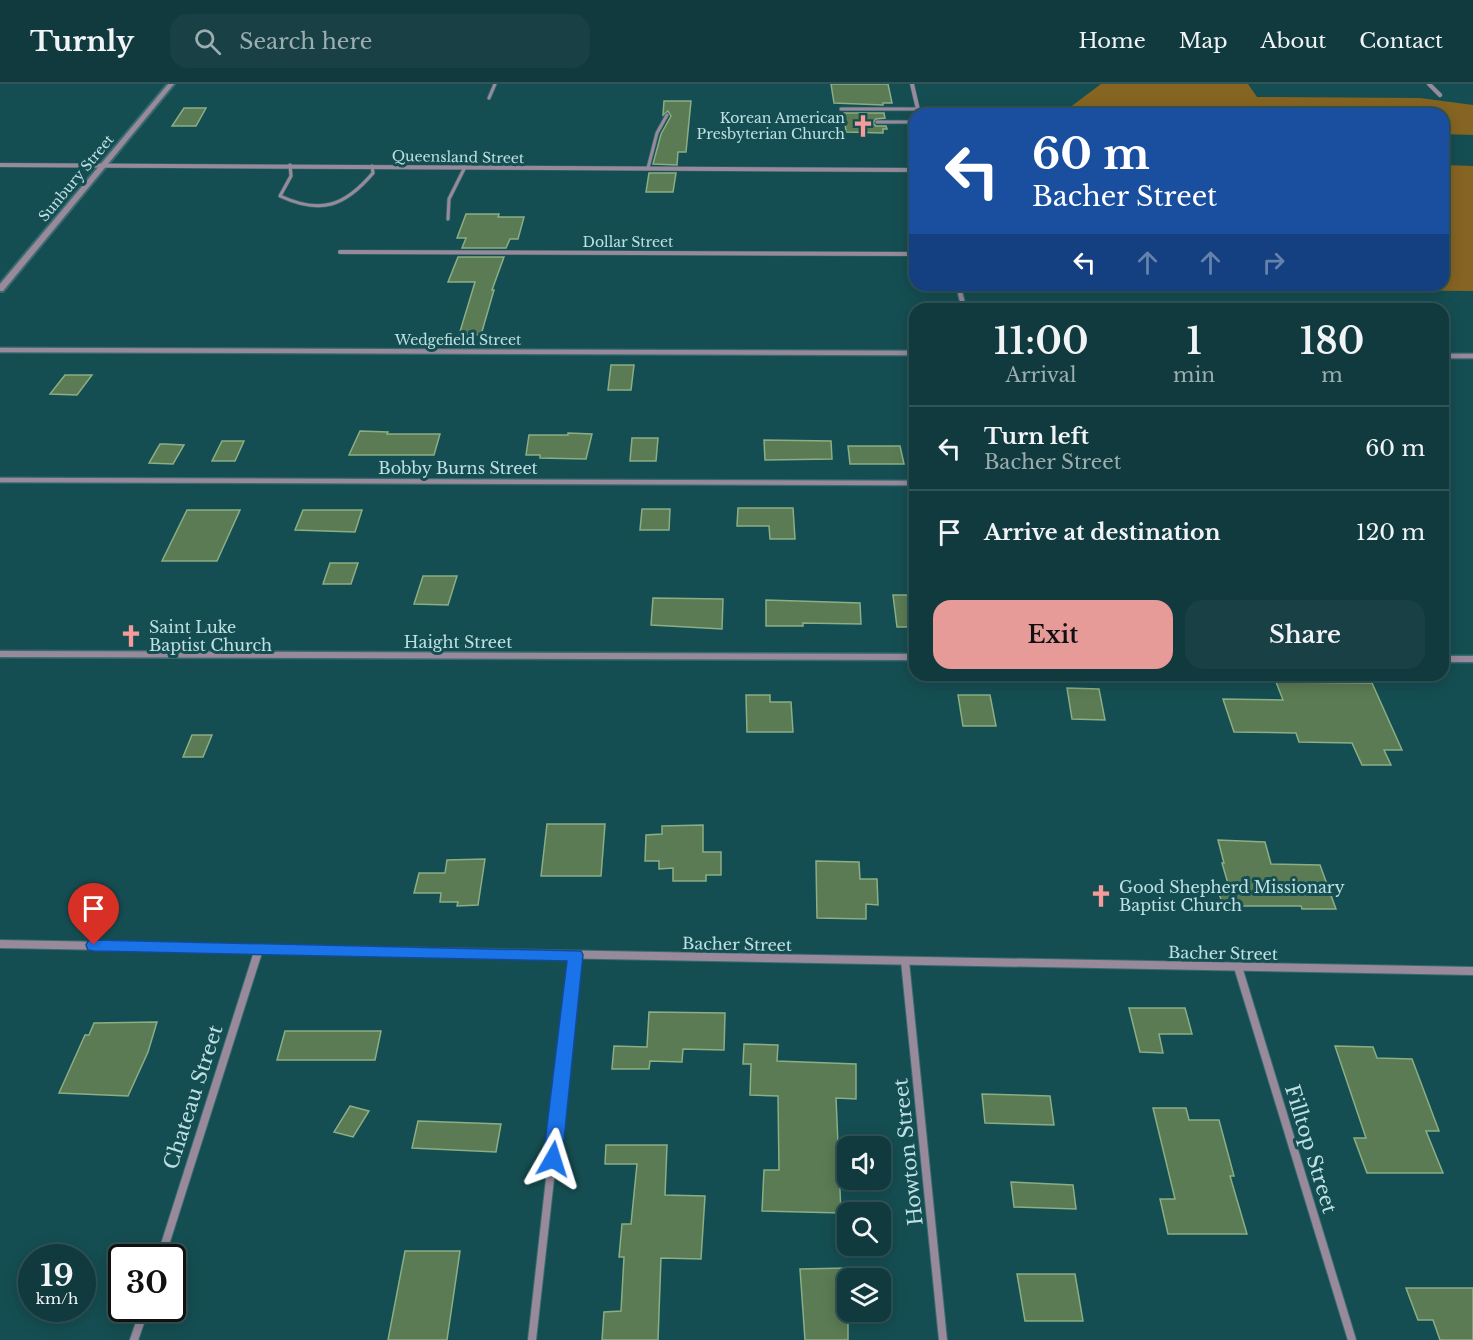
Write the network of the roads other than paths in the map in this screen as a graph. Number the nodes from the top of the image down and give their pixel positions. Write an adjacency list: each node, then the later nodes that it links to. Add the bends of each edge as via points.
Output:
1 (171, 84): 15 (street, Sunbury Street)
2 (495, 84): 6 (lane)
3 (912, 84): 7 (street)
4 (1429, 84): 5 (street)
5 (1440, 95)
6 (489, 98)
7 (917, 108)
8 (841, 109): 9 (lane)
9 (909, 112)
10 (667, 115): 18 (lane, via 657,133)
11 (877, 122): 12 (lane)
12 (909, 122)
13 (0, 165): 15 (street, Queensland Street)
14 (290, 165): 15 (street, Queensland Street); 16 (street, Queensland Street); 16 (lane, via 291,176 280,196 329,207 361,188 373,173)
15 (102, 166): 23 (street, Sunbury Street)
16 (372, 166): 17 (street, Queensland Street)
17 (465, 167): 18 (street, Queensland Street); 20 (lane, via 450,199)
18 (648, 168): 19 (street, Queensland Street)
19 (909, 170)
20 (448, 219)
21 (340, 252): 22 (street, Dollar Street)
22 (909, 254)
23 (0, 289)
24 (0, 350): 25 (street, Wedgefield Street)
25 (909, 353)
26 (1449, 356): 27 (street)
27 (1473, 356)
28 (0, 480): 29 (street, Bobby Burns Street)
29 (909, 483)
30 (0, 654): 31 (street, Haight Street)
31 (909, 657)
32 (1449, 659): 33 (street)
33 (1473, 659)
34 (0, 944): 35 (street, Bacher Street)
35 (259, 948): 36 (street, Bacher Street); 40 (street, Chateau Street)
36 (575, 955): 37 (street, Bacher Street); 43 (street)
37 (905, 961): 38 (street, Bacher Street); 44 (street, Howton Street)
38 (1238, 967): 39 (street, Bacher Street); 45 (street, Filltop Street)
39 (1473, 971)
40 (165, 1244)
41 (140, 1322): 42 (street)
42 (134, 1340)
43 (532, 1340)
44 (943, 1340)
45 (1352, 1340)

